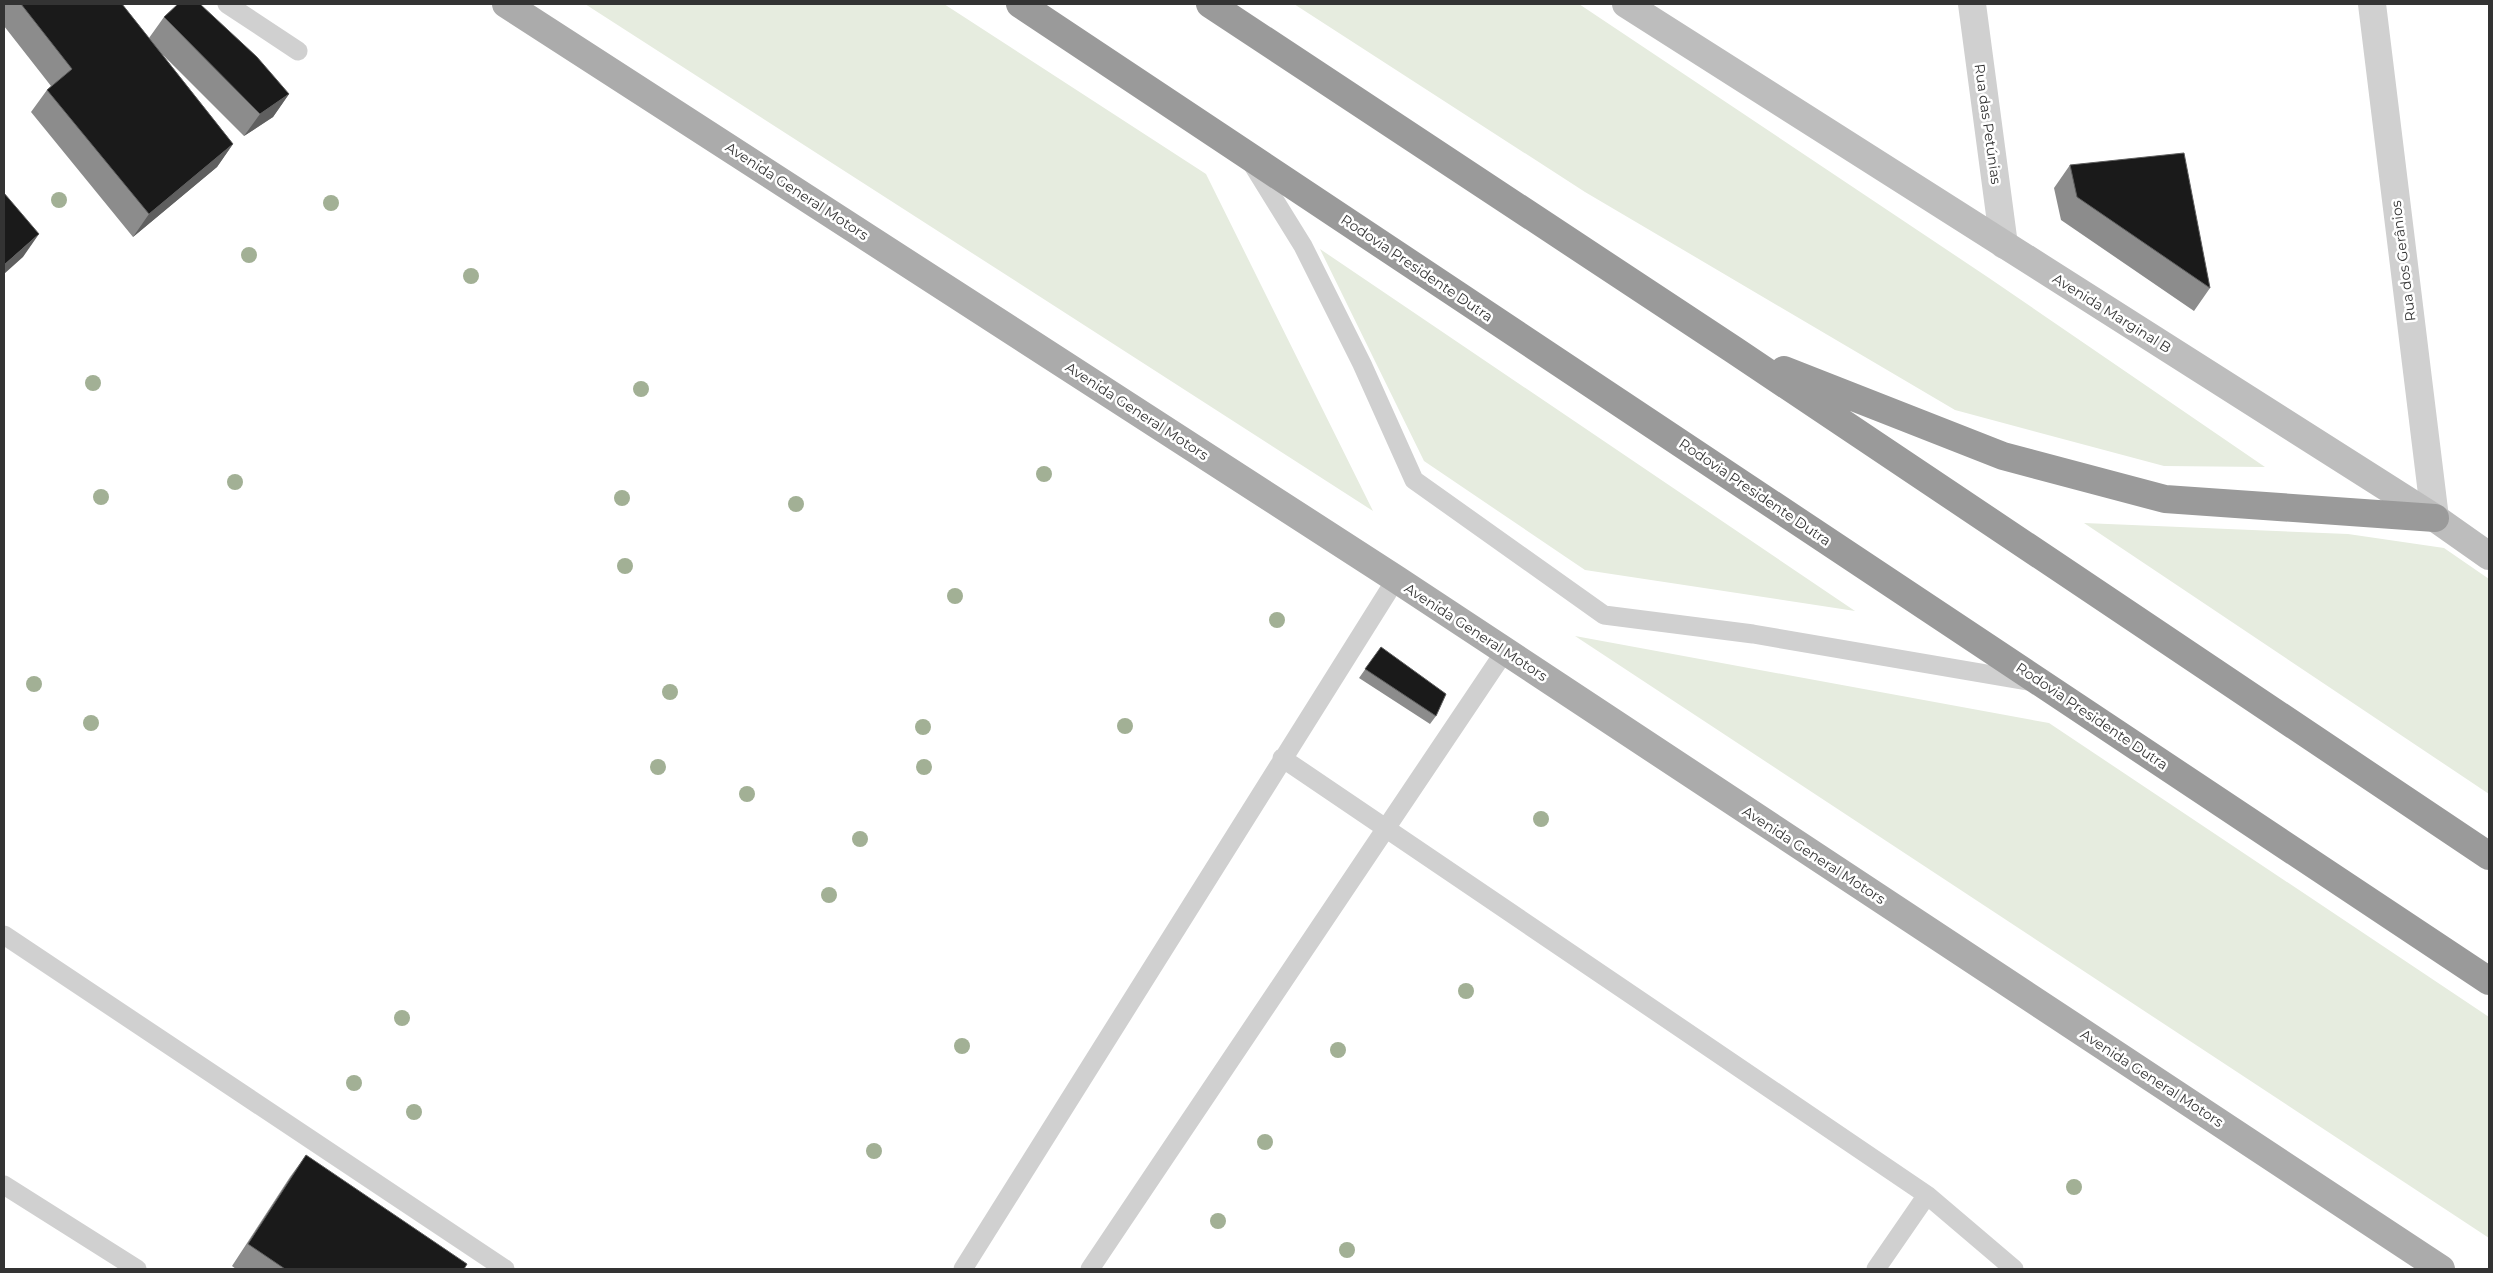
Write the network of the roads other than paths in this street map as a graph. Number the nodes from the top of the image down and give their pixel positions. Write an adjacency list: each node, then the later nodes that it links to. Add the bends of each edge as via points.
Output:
1 (227, 4): 8 (lane)
2 (506, 4): 14 (main road, Avenida General Motors)
3 (1020, 4): 9 (highway, Rodovia Presidente Dutra)
4 (1210, 4): 11 (highway)
5 (1626, 4): 10 (street, Avenida Marginal B)
6 (1972, 4): 10 (street, Rua das Petúnias)
7 (2372, 4): 12 (street, Rua dos Gerânios)
8 (298, 51)
9 (1247, 155): 16 (highway, Rodovia Presidente Dutra); 16 (lane, via 1303,246 1362,364 1414,480 1604,615 1753,634)
10 (2004, 245): 12 (street, Avenida Marginal B)
11 (1734, 350): 12 (highway, via 2003,456 2165,499); 19 (highway)
12 (2435, 518): 13 (street, Avenida Marginal B)
13 (2489, 556)
14 (1396, 579): 15 (main road, Avenida General Motors); 17 (lane)
15 (1504, 650): 18 (lane); 30 (main road, Avenida General Motors)
16 (2044, 684): 21 (highway, Rodovia Presidente Dutra)
17 (1282, 758): 18 (lane); 26 (lane)
18 (1386, 828): 23 (lane); 27 (lane)
19 (2489, 856)
20 (4, 935): 25 (lane)
21 (2489, 981)
22 (4, 1185): 24 (lane)
23 (1927, 1196): 28 (lane); 29 (lane)
24 (138, 1269)
25 (506, 1269)
26 (963, 1269)
27 (1090, 1269)
28 (1876, 1269)
29 (2014, 1269)
30 (2441, 1269)

